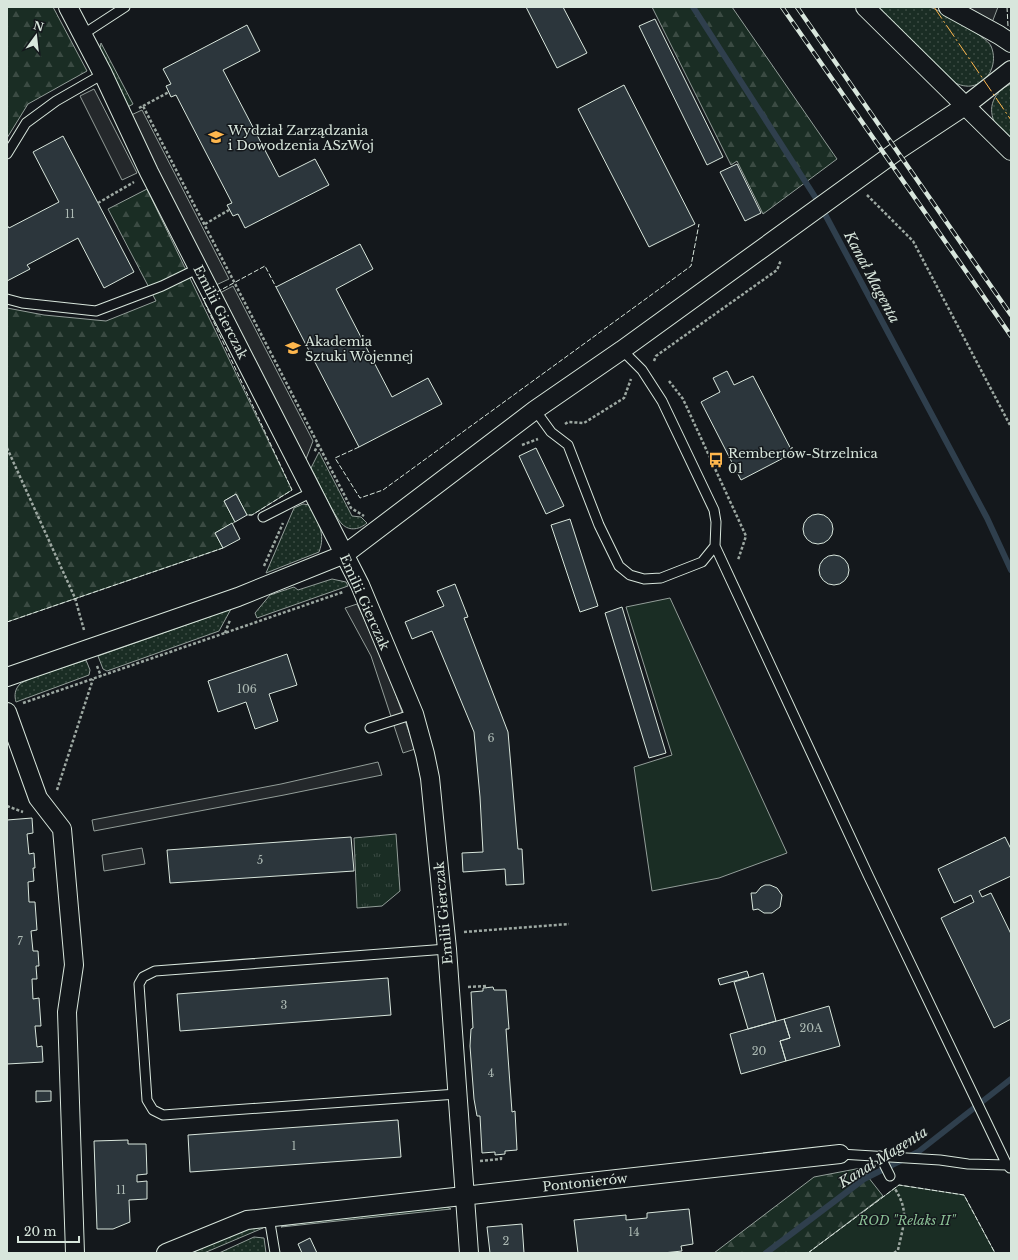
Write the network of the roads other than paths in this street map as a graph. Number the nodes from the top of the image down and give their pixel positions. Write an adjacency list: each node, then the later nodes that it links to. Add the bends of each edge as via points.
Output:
1 (68, 7): 5 (street, Emilii Gierczak)
2 (125, 7): 5 (lane)
3 (864, 7): 9 (street)
4 (948, 7): 6 (street)
5 (82, 35): 8 (street, Emilii Gierczak)
6 (1011, 43)
7 (1011, 70): 9 (street)
8 (103, 74): 11 (lane, via 56,101 26,123); 12 (street, Emilii Gierczak, via 149,172)
9 (965, 106): 10 (street); 14 (street, via 854,182)
10 (1011, 151)
11 (7, 154)
12 (199, 268): 13 (lane, via 162,286 96,311); 16 (street, Emilii Gierczak)
13 (7, 299)
14 (622, 350): 15 (street); 18 (lane, via 642,370 662,401 714,510)
15 (535, 410): 18 (lane, via 551,432 568,445 599,525 619,566 630,575 644,579 661,578 702,562); 19 (street)
16 (312, 492): 17 (lane); 19 (street, Emilii Gierczak)
17 (263, 517)
18 (715, 546): 28 (lane, via 869,877)
19 (345, 554): 20 (street, via 238,596); 22 (street, Emilii Gierczak)
20 (7, 677)
21 (14, 707): 32 (street, via 38,798 62,829 74,965 67,1012)
22 (414, 714): 23 (lane); 24 (street, Emilii Gierczak, via 430,778)
23 (370, 728)
24 (447, 949): 25 (street, Emilii Gierczak); 25 (lane, via 155,971 144,977 139,984 147,1100 153,1110 163,1115)
25 (457, 1094): 30 (street, Emilii Gierczak)
26 (840, 1154): 27 (lane, Pontonierów); 30 (street, Pontonierów)
27 (880, 1156): 28 (lane, Pontonierów); 29 (lane)
28 (1009, 1167)
29 (890, 1176)
30 (465, 1195): 31 (street, Pontonierów); 35 (street, Emilii Gierczak)
31 (269, 1217): 33 (street, Pontonierów, via 247,1220); 34 (lane)
32 (75, 1253)
33 (166, 1253)
34 (275, 1253)
35 (469, 1253)

